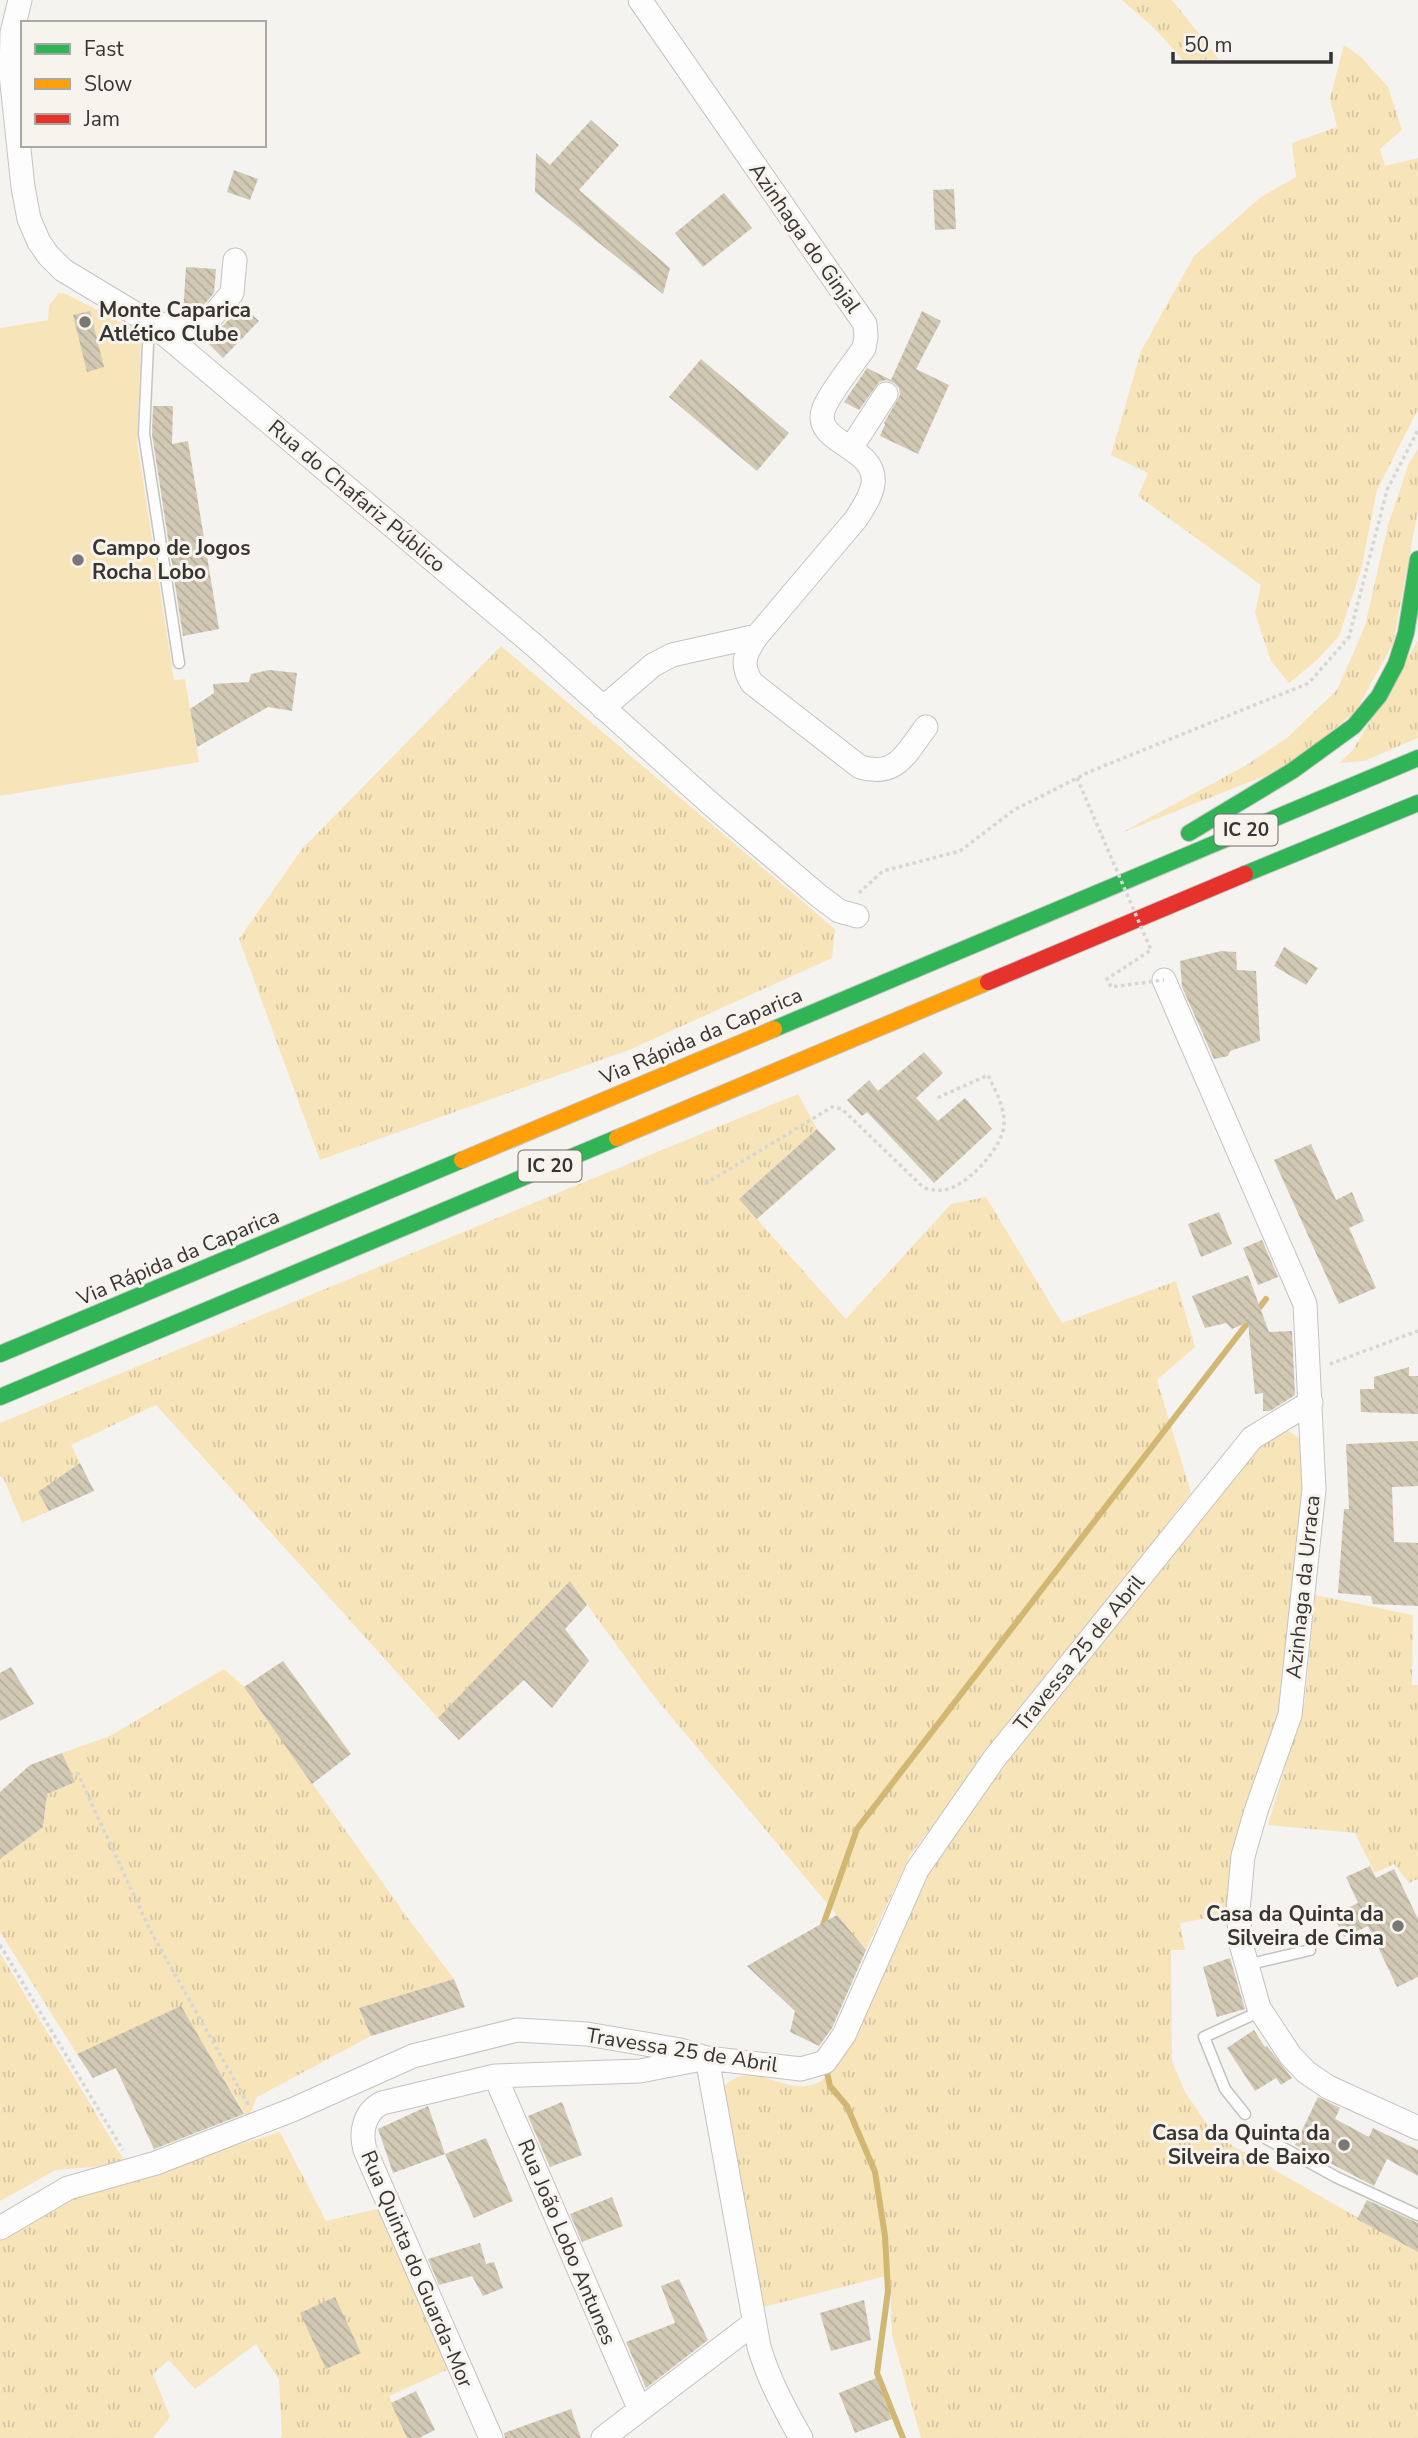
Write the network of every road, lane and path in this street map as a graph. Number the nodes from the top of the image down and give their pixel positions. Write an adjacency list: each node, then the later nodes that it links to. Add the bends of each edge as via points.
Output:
1 (640, 0): 8 (street, Azinhaga do Ginjal, via 865,324 864,348 823,409 827,432)
2 (12, 15): 3 (street, Rua do Chafariz Público)
3 (12, 90): 5 (street, Rua do Chafariz Público, via 23,187 39,242 63,270)
4 (235, 260): 5 (street, via 232,293 204,326 182,328)
5 (149, 322): 11 (lane, via 144,434); 12 (street, Rua do Chafariz Público, via 536,646)
6 (886, 394): 8 (street)
7 (1418, 430): 15 (path, via 1387,490 1349,637 1309,682)
8 (851, 448): 10 (street, Azinhaga do Ginjal, via 869,465 870,497)
9 (1418, 559): 19 (highway, via 1396,664 1379,696 1354,726 1292,771)
10 (757, 636): 12 (street, via 673,655); 13 (street, Azinhaga do Ginjal, via 745,653 744,665 752,683 860,767 885,770 898,762)
11 (179, 663)
12 (603, 708): 20 (street, Rua do Chafariz Público, via 712,805)
13 (926, 727)
14 (1418, 758): 19 (highway, Via Rápida da Caparica / IC 20)
15 (1077, 778): 20 (path, via 1014,810 960,851 883,871); 21 (path, bridge, via 1151,950 1107,979 1111,987)
16 (1418, 803): 18 (highway, IC 20)
17 (1350, 847): 18 (highway)
18 (1261, 868): 27 (highway, IC 20)
19 (1073, 902): 25 (highway, Via Rápida da Caparica / IC 20)
20 (848, 913)
21 (1164, 980): 26 (street, Azinhaga da Urraca, via 1305,1304)
22 (935, 1099): 23 (path, via 988,1075 1002,1104 1005,1125 995,1149 969,1178 951,1188 924,1188 842,1109 832,1107)
23 (705, 1184)
24 (1418, 1331): 26 (path)
25 (0, 1354)
26 (1309, 1373): 28 (street, Azinhaga da Urraca)
27 (0, 1397)
28 (1311, 1402): 32 (street, Azinhaga da Urraca, via 1314,1489 1290,1715 1256,1811 1239,1886 1241,1944); 34 (street, Travessa 25 de Abril, via 1252,1438 994,1759 917,1870 844,2035 825,2062 801,2069)
29 (77, 1772): 37 (path, via 150,1930)
30 (0, 1945): 40 (path)
31 (1310, 1950): 32 (lane)
32 (1247, 1965): 33 (street, Azinhaga da Urraca)
33 (1261, 2011): 36 (lane, via 1204,2037 1225,2088); 38 (street, Azinhaga da Urraca, via 1306,2073)
34 (707, 2057): 35 (street, via 640,2071); 37 (street, Travessa 25 de Abril, via 586,2034 517,2030 413,2056); 43 (street)
35 (495, 2076): 44 (street, Rua João Lobo Antunes); 45 (street, Rua Quinta do Guarda-Mor, via 382,2104 373,2109 363,2135 365,2150)
36 (1245, 2114)
37 (260, 2123): 40 (street, Travessa 25 de Abril)
38 (1418, 2129)
39 (1267, 2139): 41 (lane)
40 (135, 2169): 42 (street, Travessa 25 de Abril, via 68,2188)
41 (1418, 2216)
42 (0, 2228)
43 (754, 2323): 44 (street); 47 (street, via 768,2376)
44 (639, 2408): 46 (street)
45 (491, 2438)
46 (603, 2438)
47 (801, 2438)

